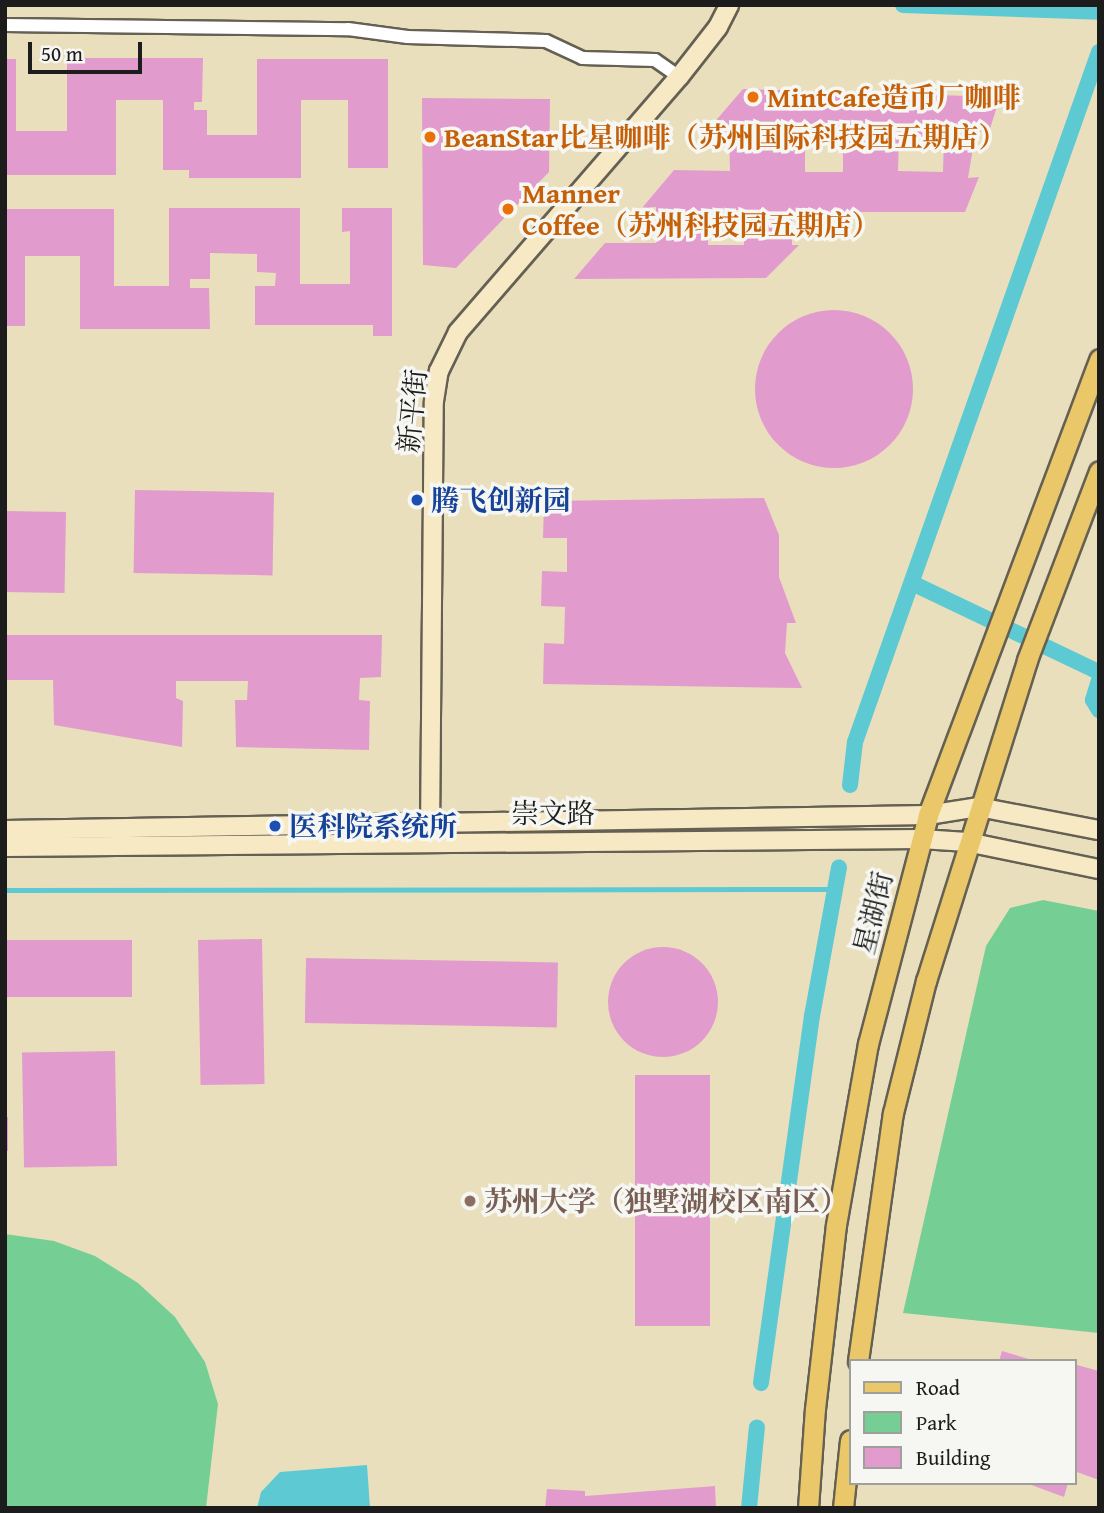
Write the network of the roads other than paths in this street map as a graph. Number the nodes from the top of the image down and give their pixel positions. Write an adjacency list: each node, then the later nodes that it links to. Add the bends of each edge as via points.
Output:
1 (729, 5): 3 (street, 新平街, via 718,27)
2 (5, 25): 3 (street, via 348,29 407,37 545,41 582,58 655,60)
3 (679, 77): 10 (street, 新平街, via 458,332 439,371 434,401)
4 (1099, 359): 7 (main road, 星湖街)
5 (1099, 471): 6 (main road, via 1027,660)
6 (979, 807): 7 (street, 崇文路); 9 (street, 崇文路); 12 (main road)
7 (928, 815): 10 (street, 崇文路); 11 (main road, 星湖街)
8 (5, 830): 10 (street, 崇文路)
9 (1099, 830)
10 (430, 832): 11 (street, 崇文路); 13 (street, 崇文路)
11 (921, 839): 12 (street, 崇文路); 17 (main road, 星湖街, via 868,1045 836,1225 814,1409)
12 (967, 842): 14 (street, 崇文路); 15 (main road, via 893,1113)
13 (5, 847)
14 (1099, 869)
15 (858, 1359)
16 (848, 1459): 18 (main road)
17 (808, 1508)
18 (843, 1508)

